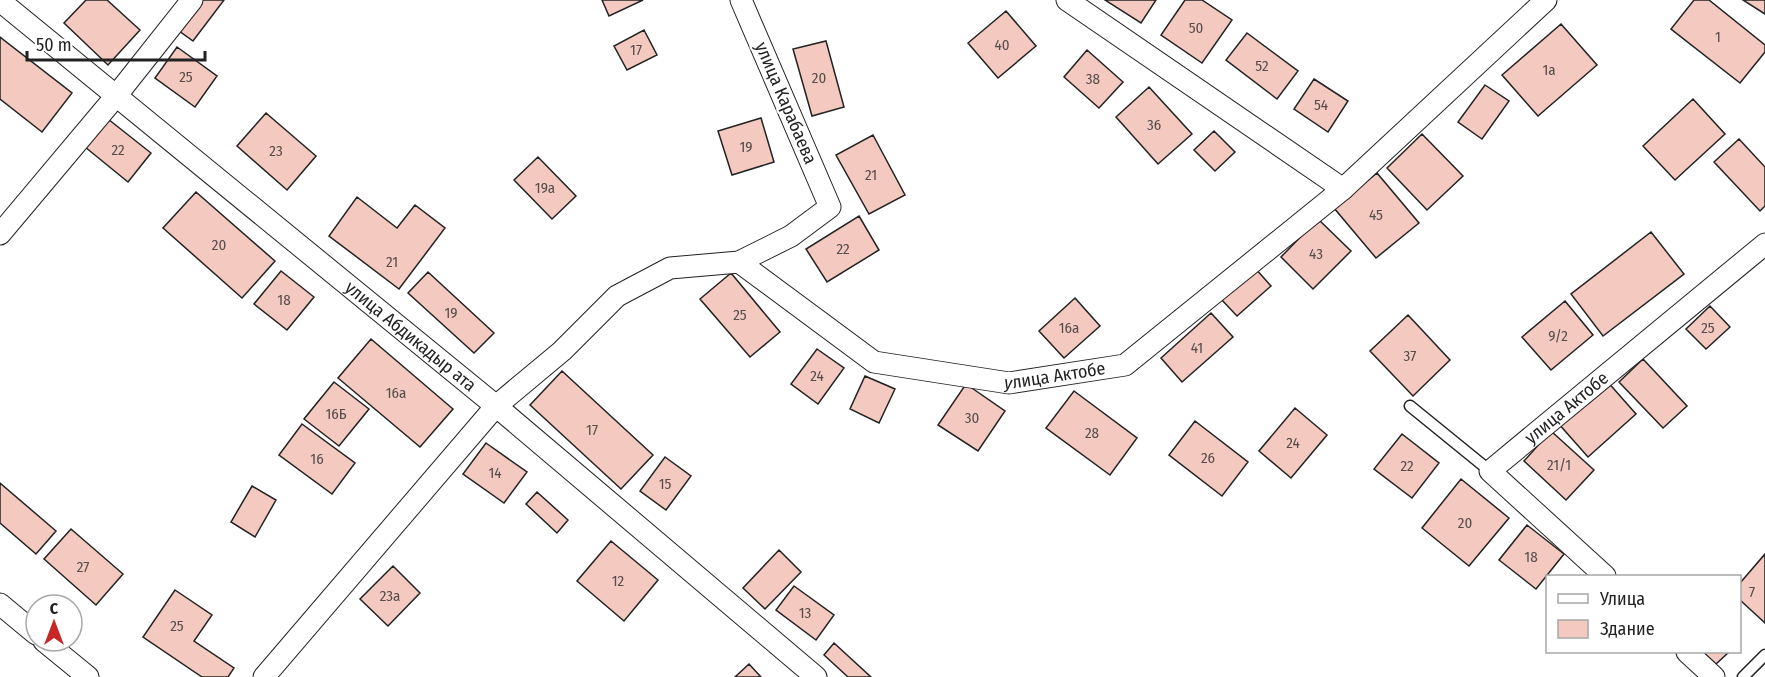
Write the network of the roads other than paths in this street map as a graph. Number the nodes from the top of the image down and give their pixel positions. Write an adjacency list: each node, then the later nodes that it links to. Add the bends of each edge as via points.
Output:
1 (192, 0): 6 (street)
2 (741, 0): 10 (street, улица Карабаева, via 830,207 791,236)
3 (1067, 0): 7 (street)
4 (1546, 0): 7 (street, улица Актобе)
5 (0, 1): 6 (street, улица Абдикадыр ата)
6 (116, 96): 8 (street); 11 (street, улица Абдикадыр ата)
7 (1343, 189): 10 (street, улица Актобе, via 1125,365 1009,384 874,362)
8 (0, 234)
9 (1765, 244): 13 (street, улица Актобе)
10 (739, 262): 11 (street, via 670,268 617,296 562,351)
11 (496, 406): 21 (street); 22 (street, улица Абдикадыр ата)
12 (1410, 406): 13 (lane)
13 (1490, 471): 14 (street)
14 (1604, 575)
15 (0, 604): 16 (street)
16 (24, 624)
17 (59, 653): 20 (street)
18 (1689, 653): 23 (street)
19 (1765, 655): 24 (lane)
20 (88, 677)
21 (264, 677)
22 (816, 677)
23 (1714, 677)
24 (1743, 677)

